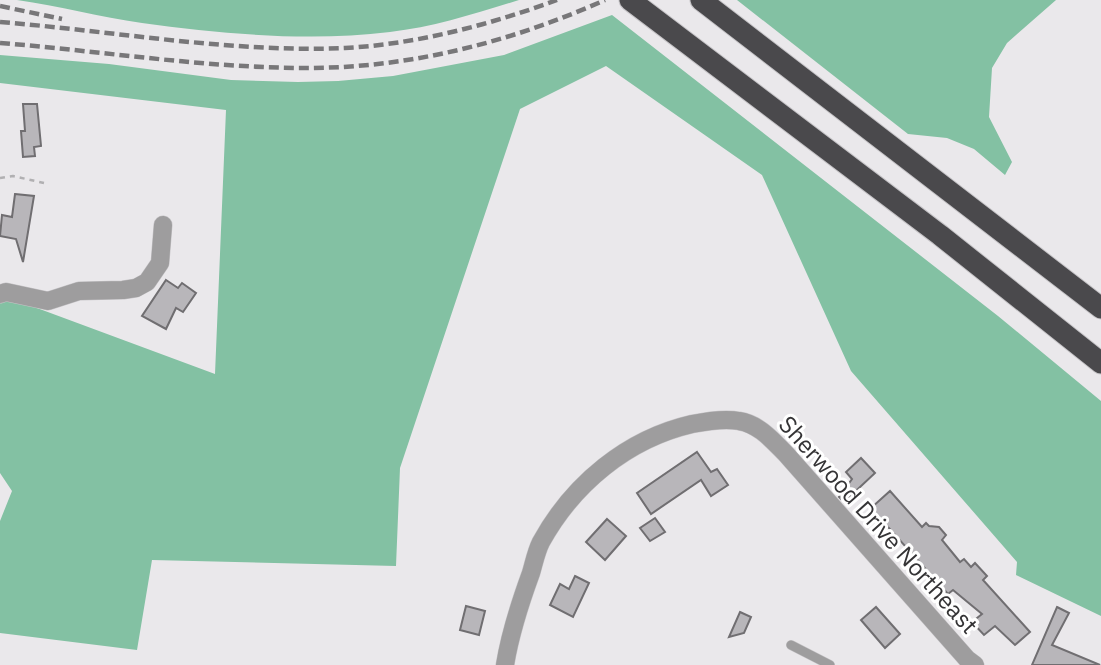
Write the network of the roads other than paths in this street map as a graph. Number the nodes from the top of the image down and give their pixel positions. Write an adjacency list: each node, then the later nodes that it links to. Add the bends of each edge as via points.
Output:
1 (630, 0): 6 (highway)
2 (701, 0): 5 (highway)
3 (163, 225): 4 (street, via 160,263 147,282 135,288 79,291 48,301)
4 (0, 294)
5 (1101, 308)
6 (1101, 363)
7 (791, 645): 10 (lane)
8 (968, 663): 9 (street, Sherwood Drive Northeast, via 763,431 740,421 710,420 633,446 593,475 565,505 540,544)
9 (505, 665)
10 (830, 665)

